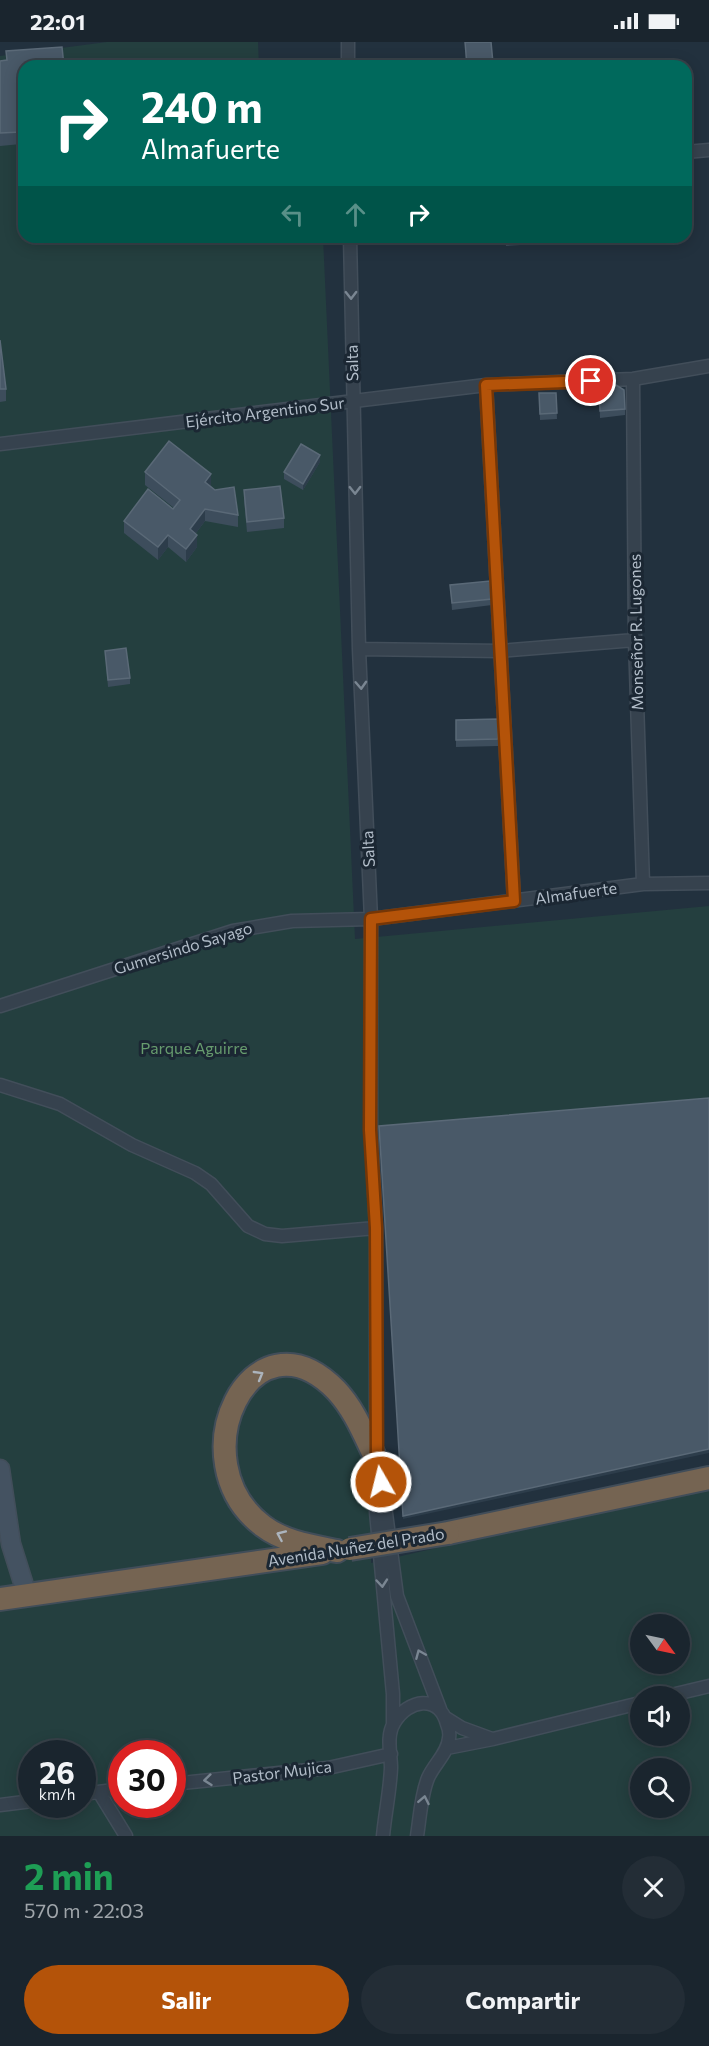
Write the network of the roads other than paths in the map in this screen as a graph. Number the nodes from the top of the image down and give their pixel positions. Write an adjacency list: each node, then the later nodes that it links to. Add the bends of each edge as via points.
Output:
1 (348, 42): 2 (street)
2 (348, 60)
3 (709, 150): 4 (street)
4 (692, 151)
5 (350, 243): 9 (street, Salta, one-way to 9)
6 (709, 366): 7 (street, Ejército Argentino Sur)
7 (633, 379): 8 (street, Ejército Argentino Sur); 11 (street, Monseñor R. Lugones)
8 (486, 385): 9 (street, Ejército Argentino Sur); 13 (street)
9 (353, 401): 10 (street, Ejército Argentino Sur); 12 (street, Salta, one-way to 12)
10 (0, 444)
11 (635, 640): 13 (street); 15 (street, Monseñor R. Lugones)
12 (359, 649): 13 (street); 17 (street, Salta, one-way to 17)
13 (500, 651): 16 (street)
14 (709, 883): 15 (street, Almafuerte)
15 (643, 884): 16 (street, Almafuerte)
16 (514, 901): 17 (street, Almafuerte)
17 (371, 919): 18 (street, Gumersindo Sayago, via 292,921 233,931); 20 (street, Salta, via 370,1130)
18 (0, 1006)
19 (0, 1085): 20 (street, via 60,1104 150,1154 195,1173 211,1184 248,1226 265,1234)
20 (376, 1228): 21 (street, Salta)
21 (377, 1461): 24 (highway, one-way to 21, via 278,1535 263,1526 238,1496 228,1474 225,1451 234,1401 257,1374 288,1366 307,1369 329,1384 349,1407); 30 (street, one-way to 21, via 397,1596); 31 (street, one-way to 31, via 376,1512)
22 (0, 1469): 25 (main road, via 11,1544)
23 (709, 1478): 24 (highway, Avenida Nuñez del Prado, bridge, via 448,1533)
24 (344, 1550): 25 (highway, Avenida Nuñez del Prado)
25 (27, 1595): 26 (highway, Avenida Nuñez del Prado)
26 (0, 1599)
27 (709, 1686): 28 (street)
28 (690, 1691)
29 (630, 1705): 32 (street)
30 (443, 1713): 31 (street, via 427,1703 418,1703); 32 (street, via 462,1728); 33 (street, via 449,1732)
31 (393, 1723): 34 (street, via 389,1737)
32 (493, 1739): 33 (street)
33 (447, 1748): 43 (street, one-way to 33, via 427,1779)
34 (391, 1754): 35 (street, Pastor Mujica, one-way to 35, via 328,1768); 42 (street)
35 (186, 1783)
36 (108, 1790): 37 (street)
37 (99, 1791): 38 (street); 41 (street)
38 (96, 1792)
39 (18, 1803): 40 (street)
40 (0, 1805)
41 (126, 1836)
42 (383, 1836)
43 (417, 1836)

